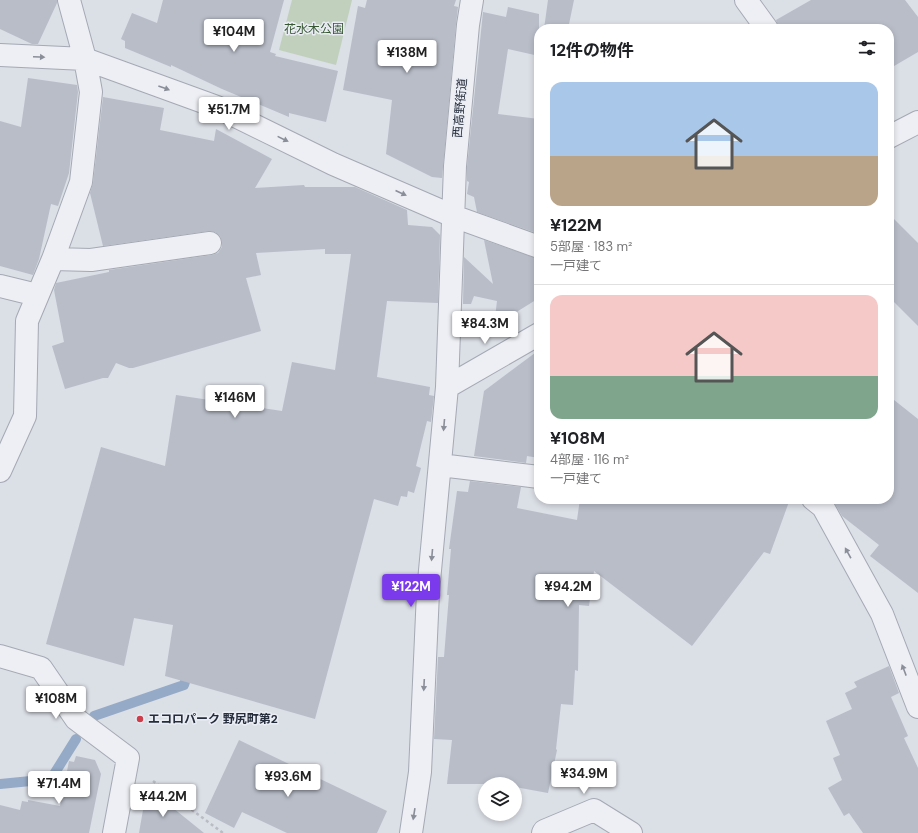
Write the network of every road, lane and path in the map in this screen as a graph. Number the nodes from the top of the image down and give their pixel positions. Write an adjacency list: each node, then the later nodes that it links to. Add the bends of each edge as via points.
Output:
1 (69, 0): 6 (street)
2 (472, 0): 9 (street, 西高野街道, via 455,166)
3 (746, 0): 4 (street)
4 (763, 24)
5 (0, 55): 6 (street, one-way to 6)
6 (85, 59): 9 (street, one-way to 9, via 217,107 334,164); 12 (street, via 91,92 81,182)
7 (918, 122): 8 (street)
8 (894, 134)
9 (453, 216): 11 (street); 16 (street, 西高野街道)
10 (210, 243): 12 (street, via 91,260)
11 (534, 245)
12 (53, 259): 14 (street)
13 (0, 286): 14 (street)
14 (37, 295): 18 (street, via 27,321 25,416)
15 (534, 337): 16 (street)
16 (448, 387): 17 (street, 西高野街道, one-way to 17)
17 (440, 465): 19 (street); 26 (street, 西高野街道, one-way to 26, via 428,592 420,772)
18 (0, 472)
19 (534, 475)
20 (820, 504): 22 (street, one-way to 20, via 882,614)
21 (0, 656): 23 (street, via 41,668 76,719 128,758)
22 (918, 707)
23 (126, 768): 24 (street); 25 (path, via 141,772)
24 (114, 833)
25 (223, 833)
26 (411, 833)
27 (543, 833): 28 (street, via 594,810)
28 (631, 833)

